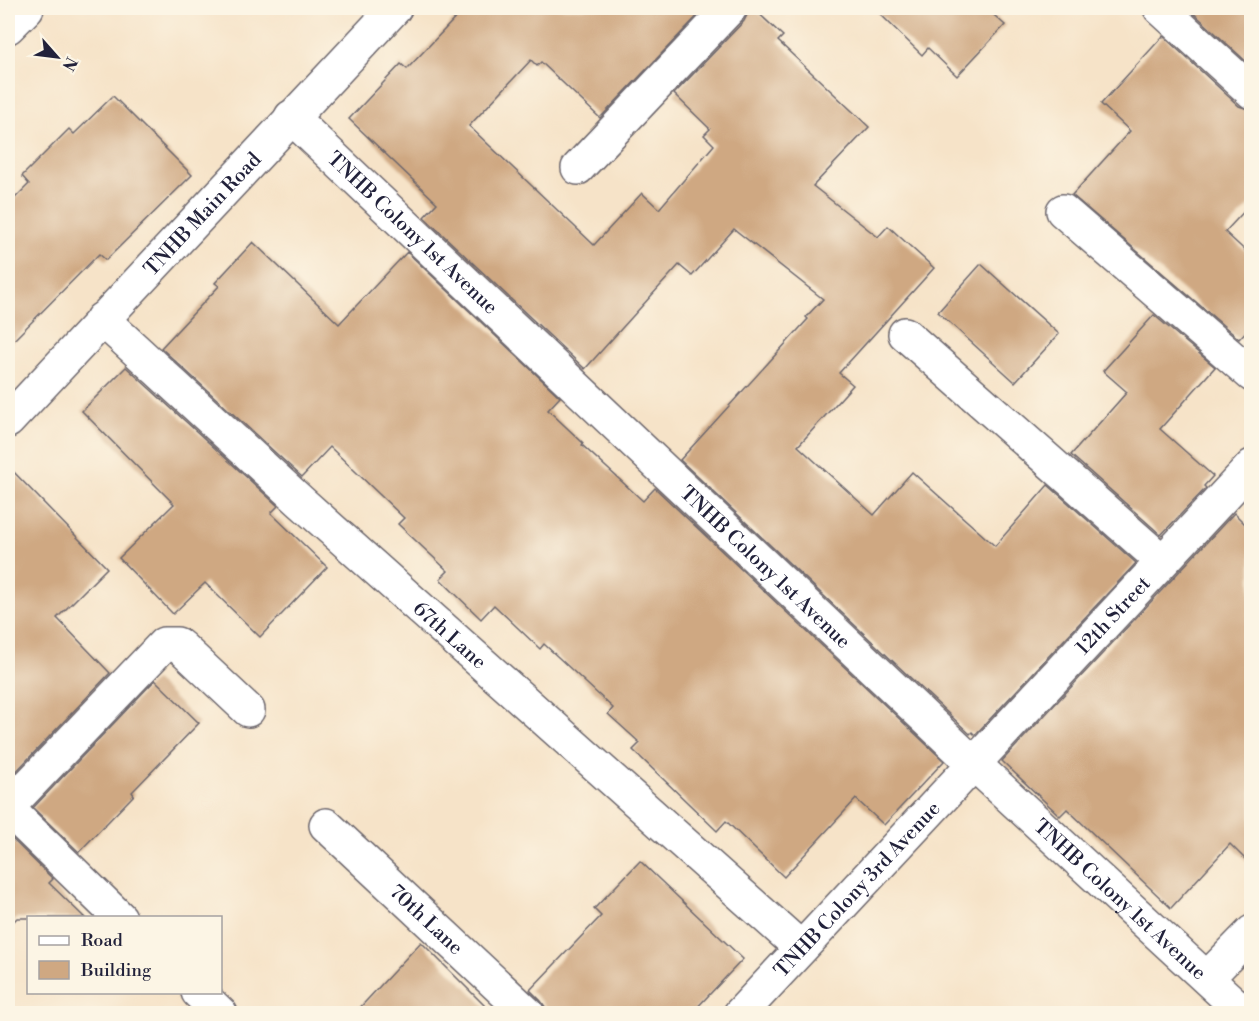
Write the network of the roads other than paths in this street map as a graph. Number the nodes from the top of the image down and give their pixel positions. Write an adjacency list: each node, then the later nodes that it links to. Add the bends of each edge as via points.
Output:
1 (27, 8): 5 (street)
2 (395, 8): 7 (street, TNHB Main Road)
3 (730, 8): 8 (street)
4 (1160, 8): 6 (street)
5 (8, 27)
6 (1251, 92)
7 (291, 117): 10 (street, TNHB Main Road); 17 (street, TNHB Colony 1st Avenue)
8 (578, 168)
9 (1063, 211): 12 (street)
10 (102, 319): 13 (street, TNHB Main Road); 22 (street, 67th Lane)
11 (904, 334): 15 (street)
12 (1251, 375)
13 (8, 421)
14 (1251, 466): 15 (street, 12th Street)
15 (1162, 561): 17 (street, 12th Street)
16 (248, 710): 18 (street, via 177,644 164,644)
17 (973, 763): 22 (street, TNHB Colony 3rd Avenue); 23 (street, TNHB Colony 1st Avenue)
18 (8, 808): 20 (street)
19 (326, 825): 26 (street, 70th Lane)
20 (118, 916)
21 (1251, 932): 23 (street)
22 (801, 948): 27 (street, TNHB Colony 3rd Avenue)
23 (1208, 977): 28 (street, TNHB Colony 1st Avenue)
24 (199, 994): 25 (street)
25 (221, 1014)
26 (528, 1014)
27 (740, 1014)
28 (1245, 1014)

